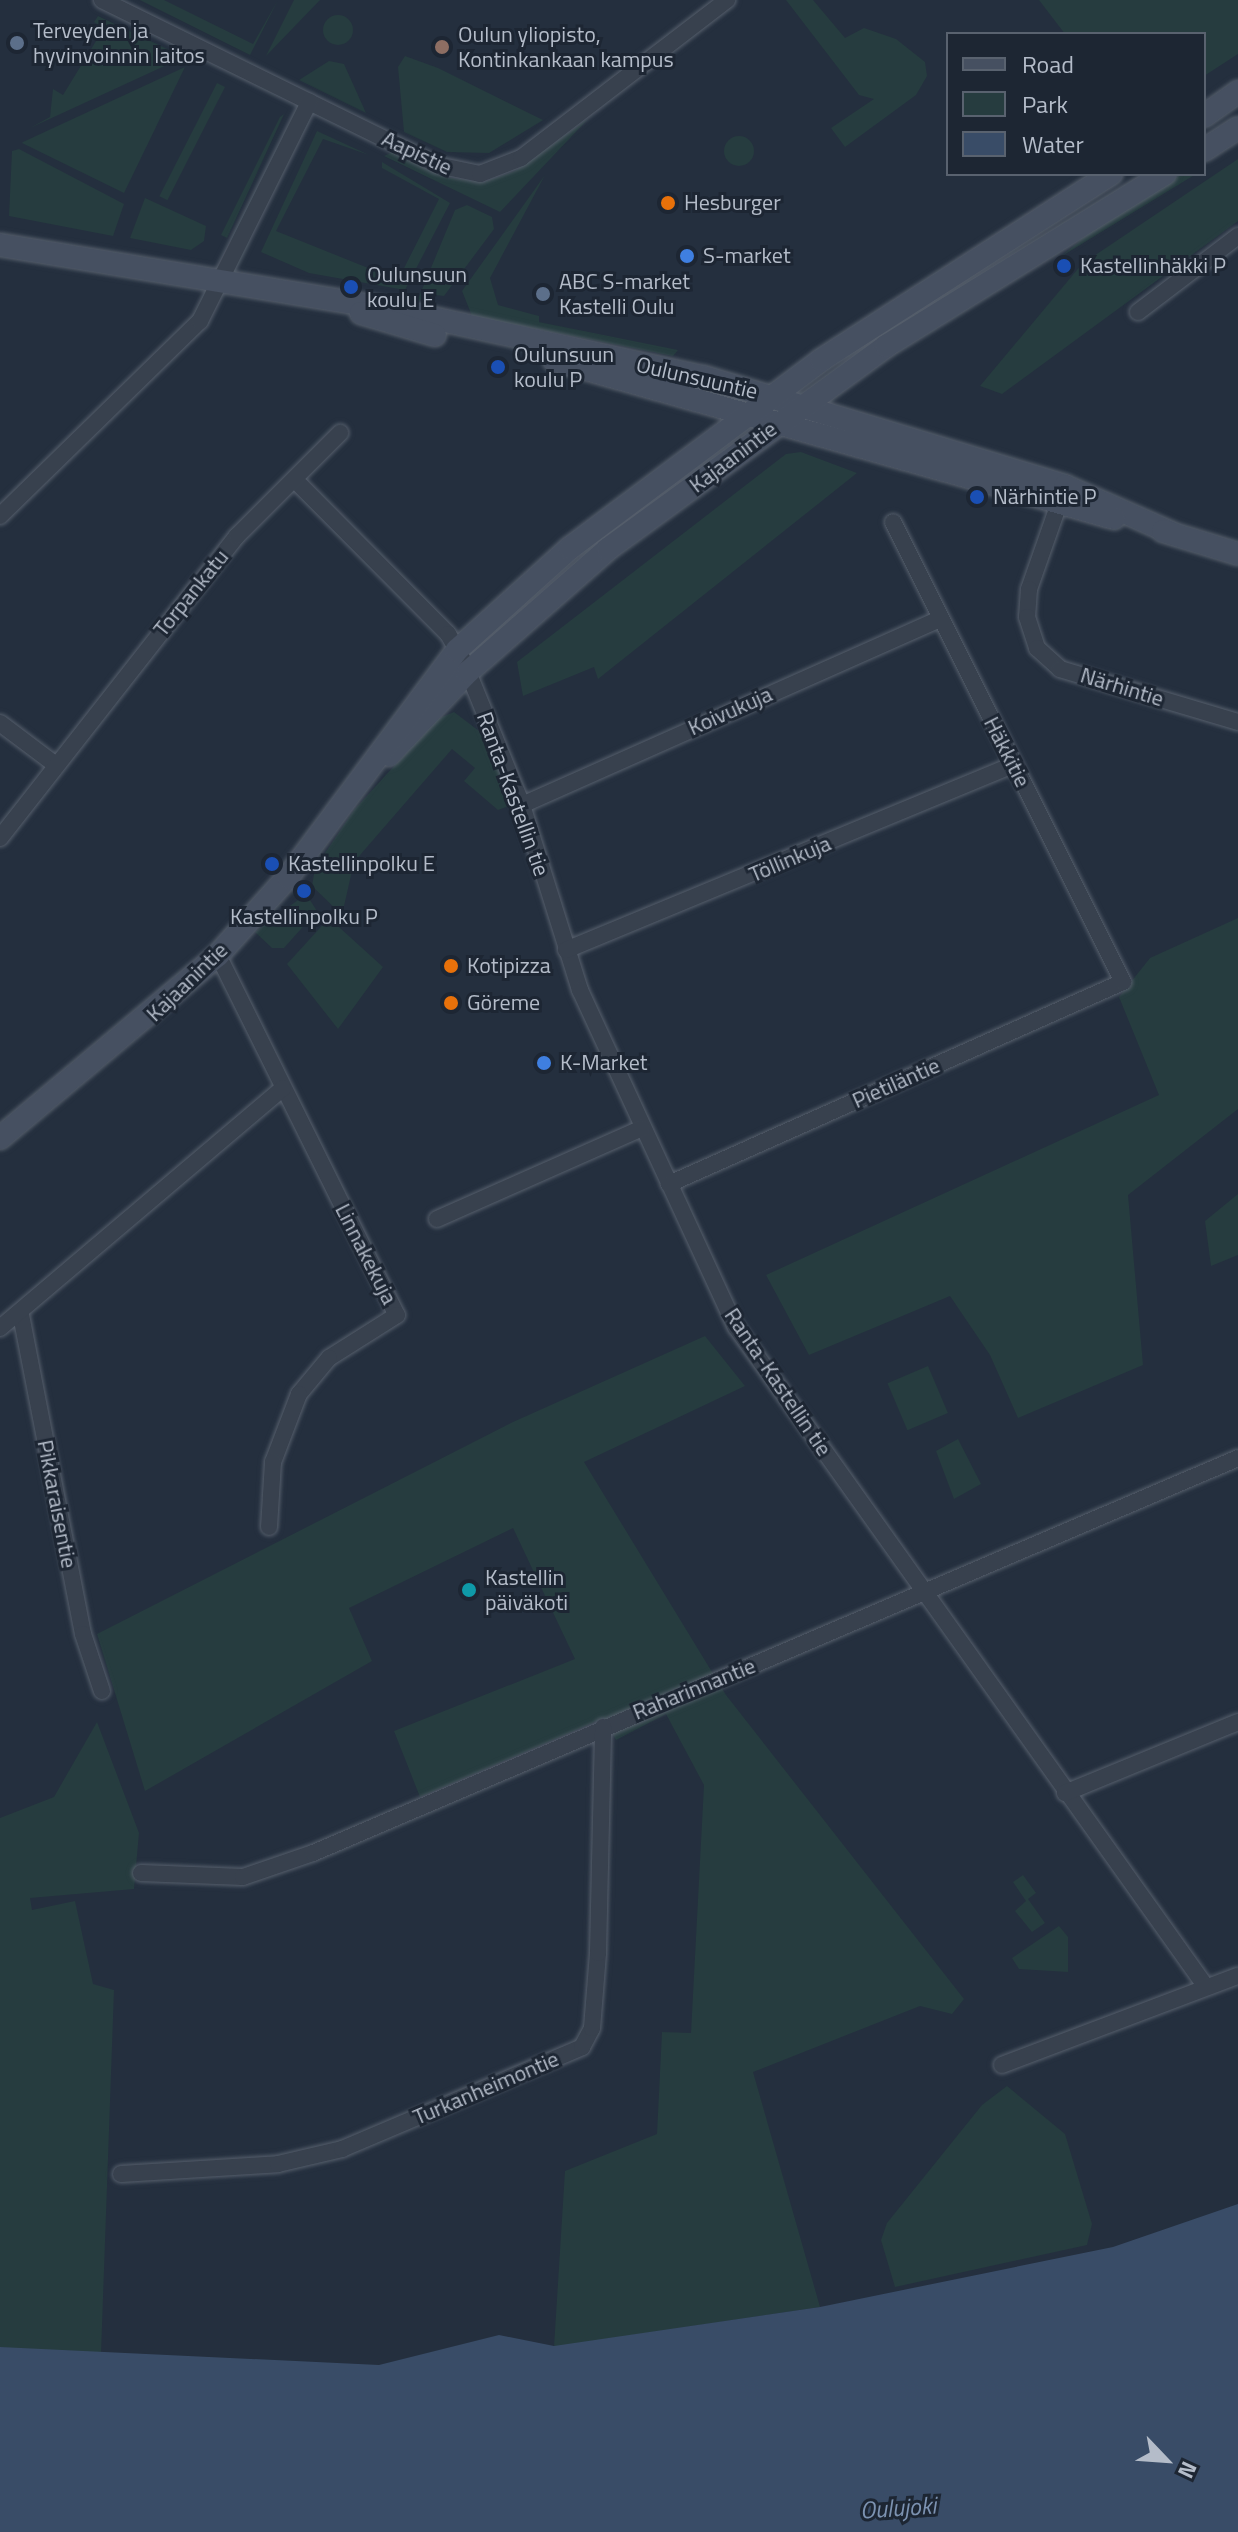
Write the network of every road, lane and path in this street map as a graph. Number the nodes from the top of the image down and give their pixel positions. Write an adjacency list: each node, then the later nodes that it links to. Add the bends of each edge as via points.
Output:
1 (102, 0): 4 (street, Aapistie)
2 (727, 0): 4 (street, Aapistie, via 502,169 459,173)
3 (1238, 92): 5 (main road)
4 (309, 102): 12 (street)
5 (1206, 115)
6 (1238, 128): 7 (main road)
7 (1206, 149)
8 (1108, 176): 15 (main road, Kajaanintie)
9 (1162, 176): 16 (main road, Kajaanintie)
10 (1238, 236): 14 (street)
11 (0, 245): 12 (main road, Oulunsuuntie)
12 (219, 285): 13 (main road, Oulunsuuntie); 22 (street, via 200,321)
13 (346, 306): 15 (main road, Oulunsuuntie, via 391,309); 17 (main road, Oulunsuuntie, via 387,325 534,355)
14 (1138, 312)
15 (770, 395): 16 (main road, Oulunsuuntie); 17 (main road, Kajaanintie)
16 (803, 404): 18 (main road, Kajaanintie); 21 (main road, Oulunsuuntie)
17 (743, 414): 18 (main road, Oulunsuuntie); 26 (main road, Kajaanintie, via 570,548)
18 (778, 423): 21 (main road, Oulunsuuntie); 26 (main road, Kajaanintie)
19 (340, 433): 20 (street, Torpankatu)
20 (295, 480): 26 (street); 29 (street, Torpankatu, via 237,536)
21 (1062, 494): 24 (main road, Oulunsuuntie); 27 (street, Närhintie, via 1029,589 1027,617 1037,648 1060,669)
22 (0, 516)
23 (893, 522): 25 (street, Häkkitie)
24 (1238, 554)
25 (939, 619): 30 (street, Häkkitie); 31 (street, Koivukuja)
26 (463, 661): 31 (street, Ranta-Kastellin tie); 34 (main road, Kajaanintie)
27 (1238, 722)
28 (0, 723): 29 (street)
29 (56, 765): 32 (street, Torpankatu)
30 (1013, 765): 33 (street, Töllinkuja); 35 (street, Häkkitie)
31 (522, 805): 33 (street, Ranta-Kastellin tie)
32 (0, 838)
33 (566, 950): 37 (street, Ranta-Kastellin tie)
34 (218, 955): 36 (street, Linnakekuja); 38 (main road, Kajaanintie)
35 (1123, 982): 39 (street, Pietiläntie)
36 (283, 1088): 41 (street); 44 (street, Linnakekuja, via 397,1315 329,1358 299,1394 273,1462)
37 (642, 1128): 39 (street, Ranta-Kastellin tie); 40 (street)
38 (3, 1132)
39 (669, 1184): 45 (street, Ranta-Kastellin tie, via 736,1327)
40 (437, 1219)
41 (21, 1315): 42 (street); 46 (street, Pikkaraisentie, via 83,1634)
42 (0, 1328)
43 (1238, 1458): 45 (street, Raharinnantie)
44 (269, 1527)
45 (923, 1593): 48 (street, Raharinnantie); 49 (street, Ranta-Kastellin tie)
46 (102, 1691)
47 (1238, 1722): 49 (street)
48 (603, 1727): 50 (street, Raharinnantie, via 243,1877); 54 (street, Turkanheimontie, via 598,1953 592,2028 582,2047 342,2149 278,2164)
49 (1065, 1793): 52 (street, Ranta-Kastellin tie)
50 (141, 1873)
51 (1238, 1976): 52 (street)
52 (1206, 1987): 53 (street)
53 (1002, 2065)
54 (121, 2174)

